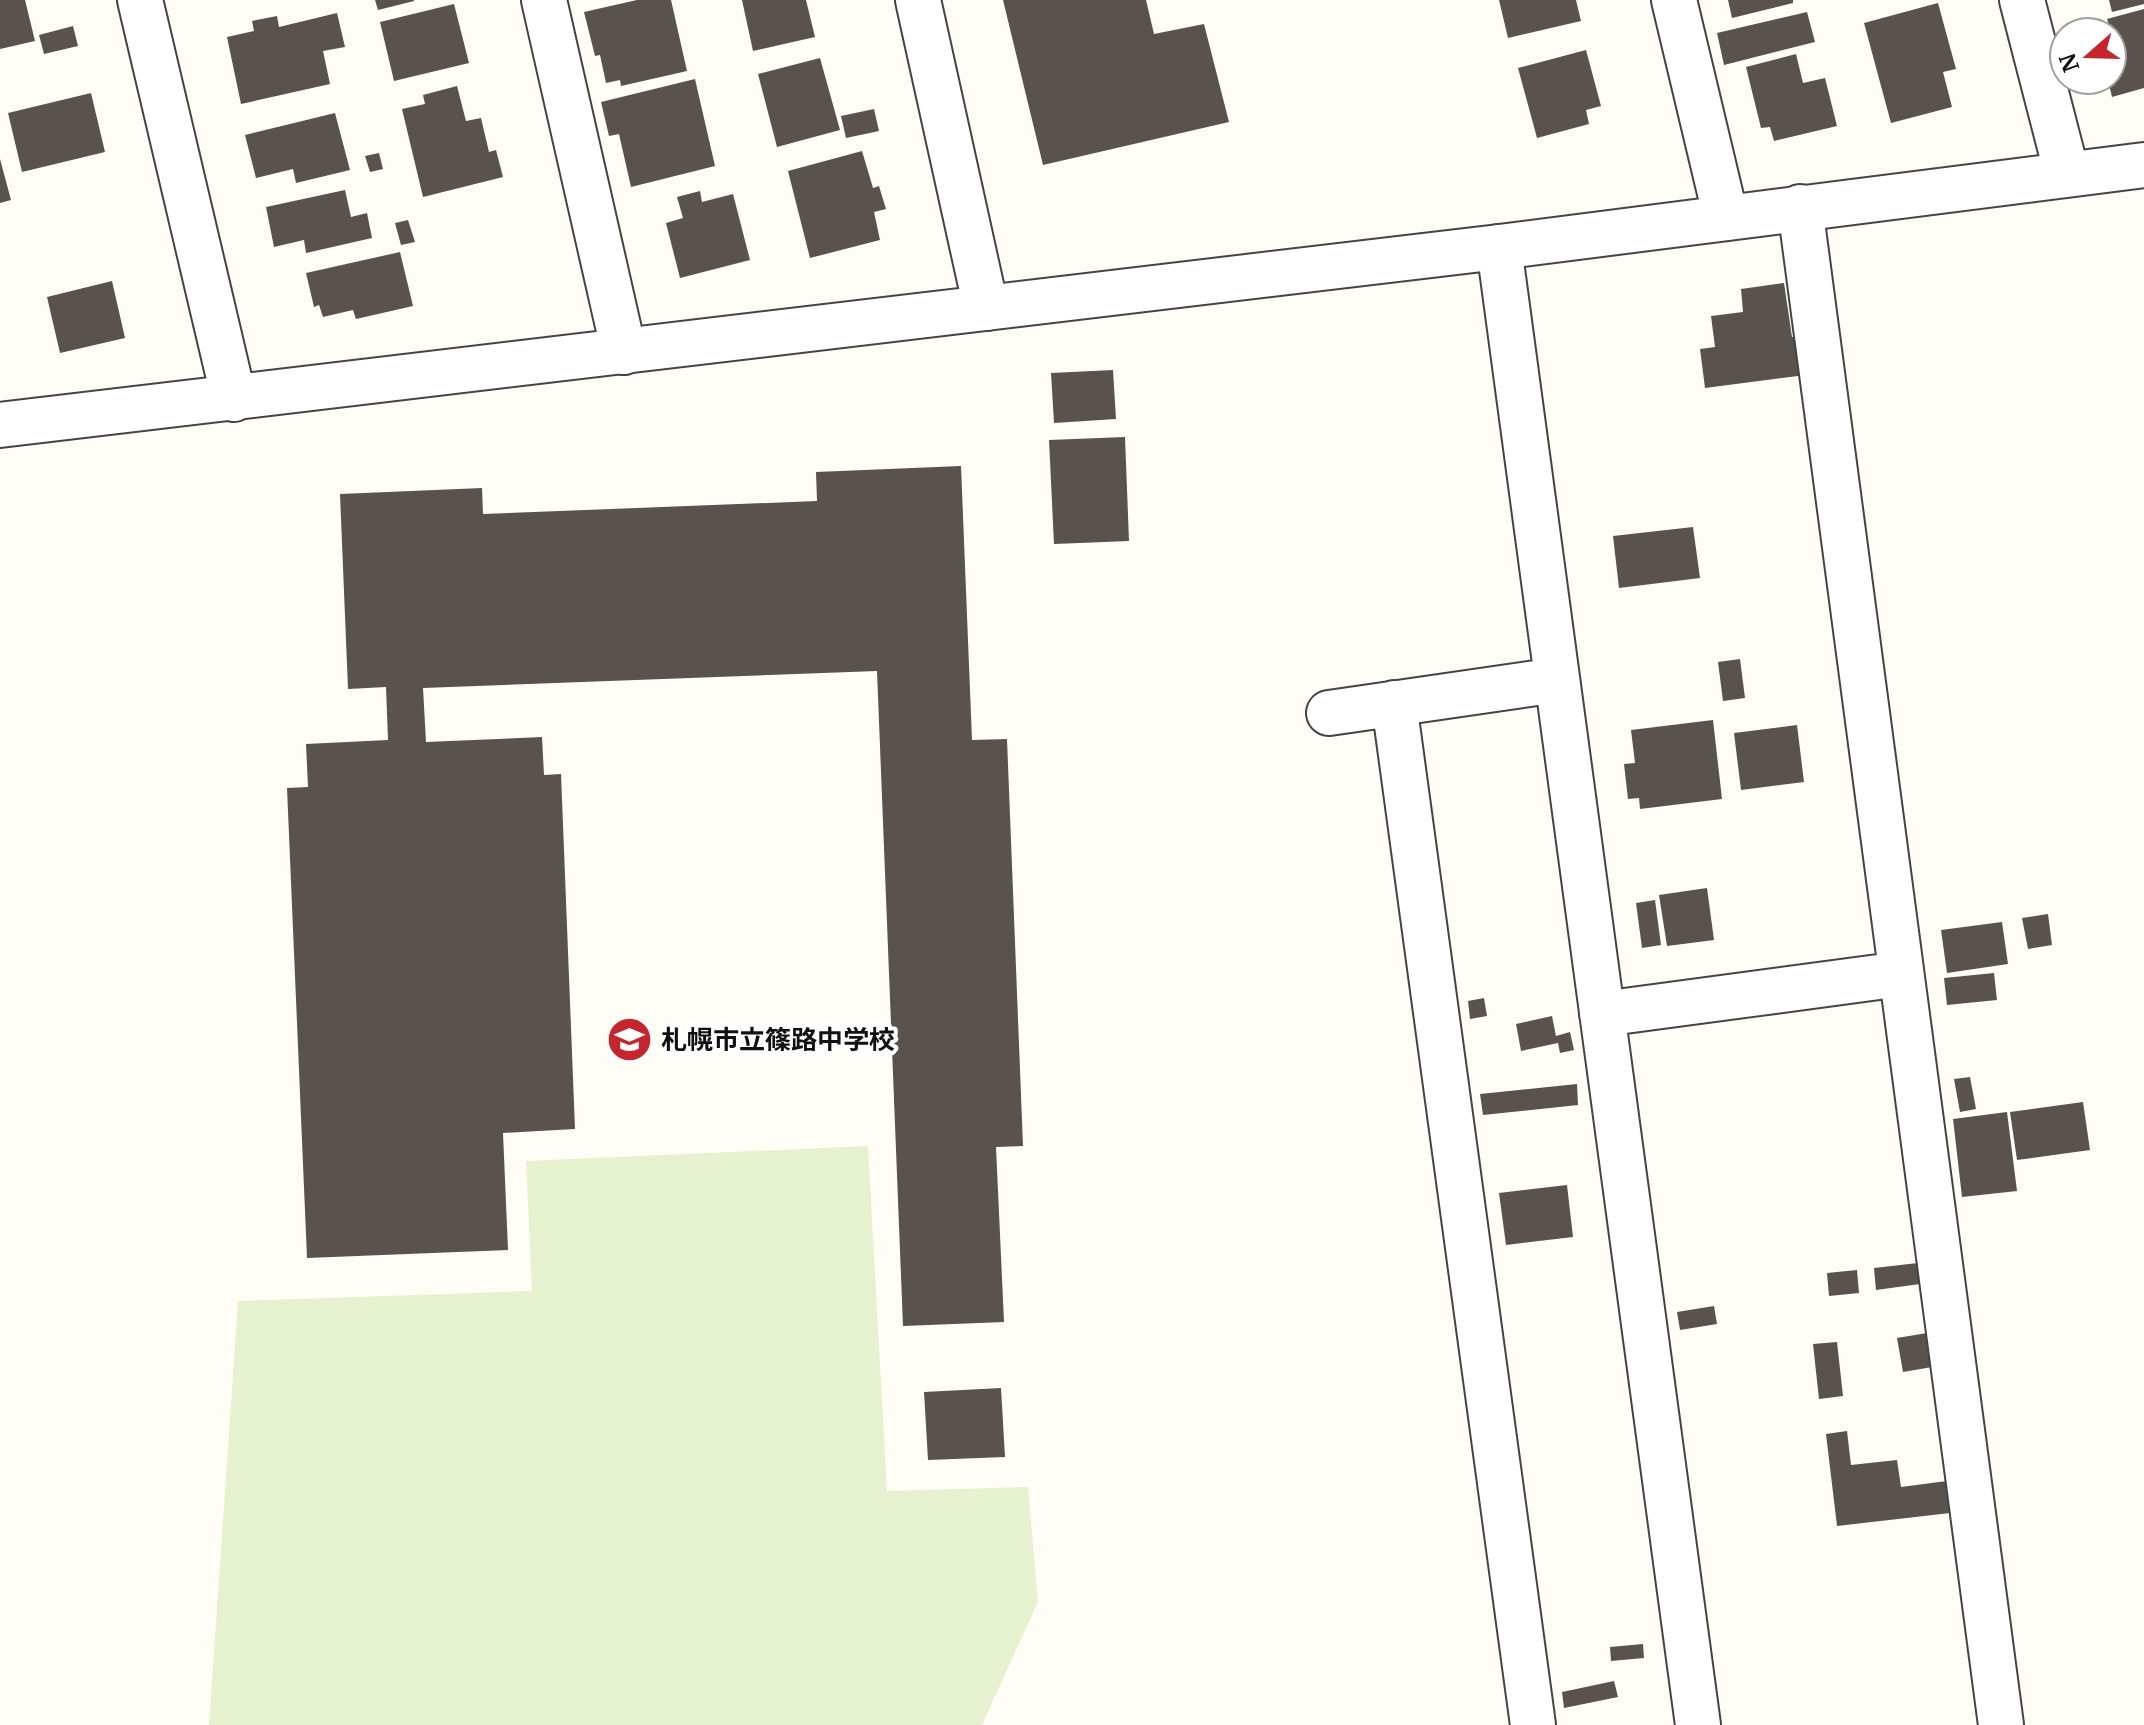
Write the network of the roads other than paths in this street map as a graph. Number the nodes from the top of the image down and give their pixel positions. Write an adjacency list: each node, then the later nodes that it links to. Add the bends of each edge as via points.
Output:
1 (140, 0): 13 (street)
2 (544, 0): 12 (street)
3 (918, 0): 11 (street)
4 (1674, 0): 9 (street)
5 (2022, 0): 7 (street)
6 (2144, 165): 7 (street)
7 (2067, 174): 8 (street)
8 (1800, 207): 9 (street); 18 (street)
9 (1726, 218): 10 (street)
10 (1499, 247): 11 (street); 15 (street)
11 (986, 308): 12 (street)
12 (624, 352): 13 (street)
13 (234, 399): 14 (street)
14 (0, 425)
15 (1557, 680): 16 (street); 19 (street)
16 (1394, 703): 17 (street); 20 (street)
17 (1329, 713)
18 (1901, 974): 19 (street); 22 (street)
19 (1602, 1014): 21 (street)
20 (1533, 1725)
21 (1698, 1725)
22 (2001, 1725)

